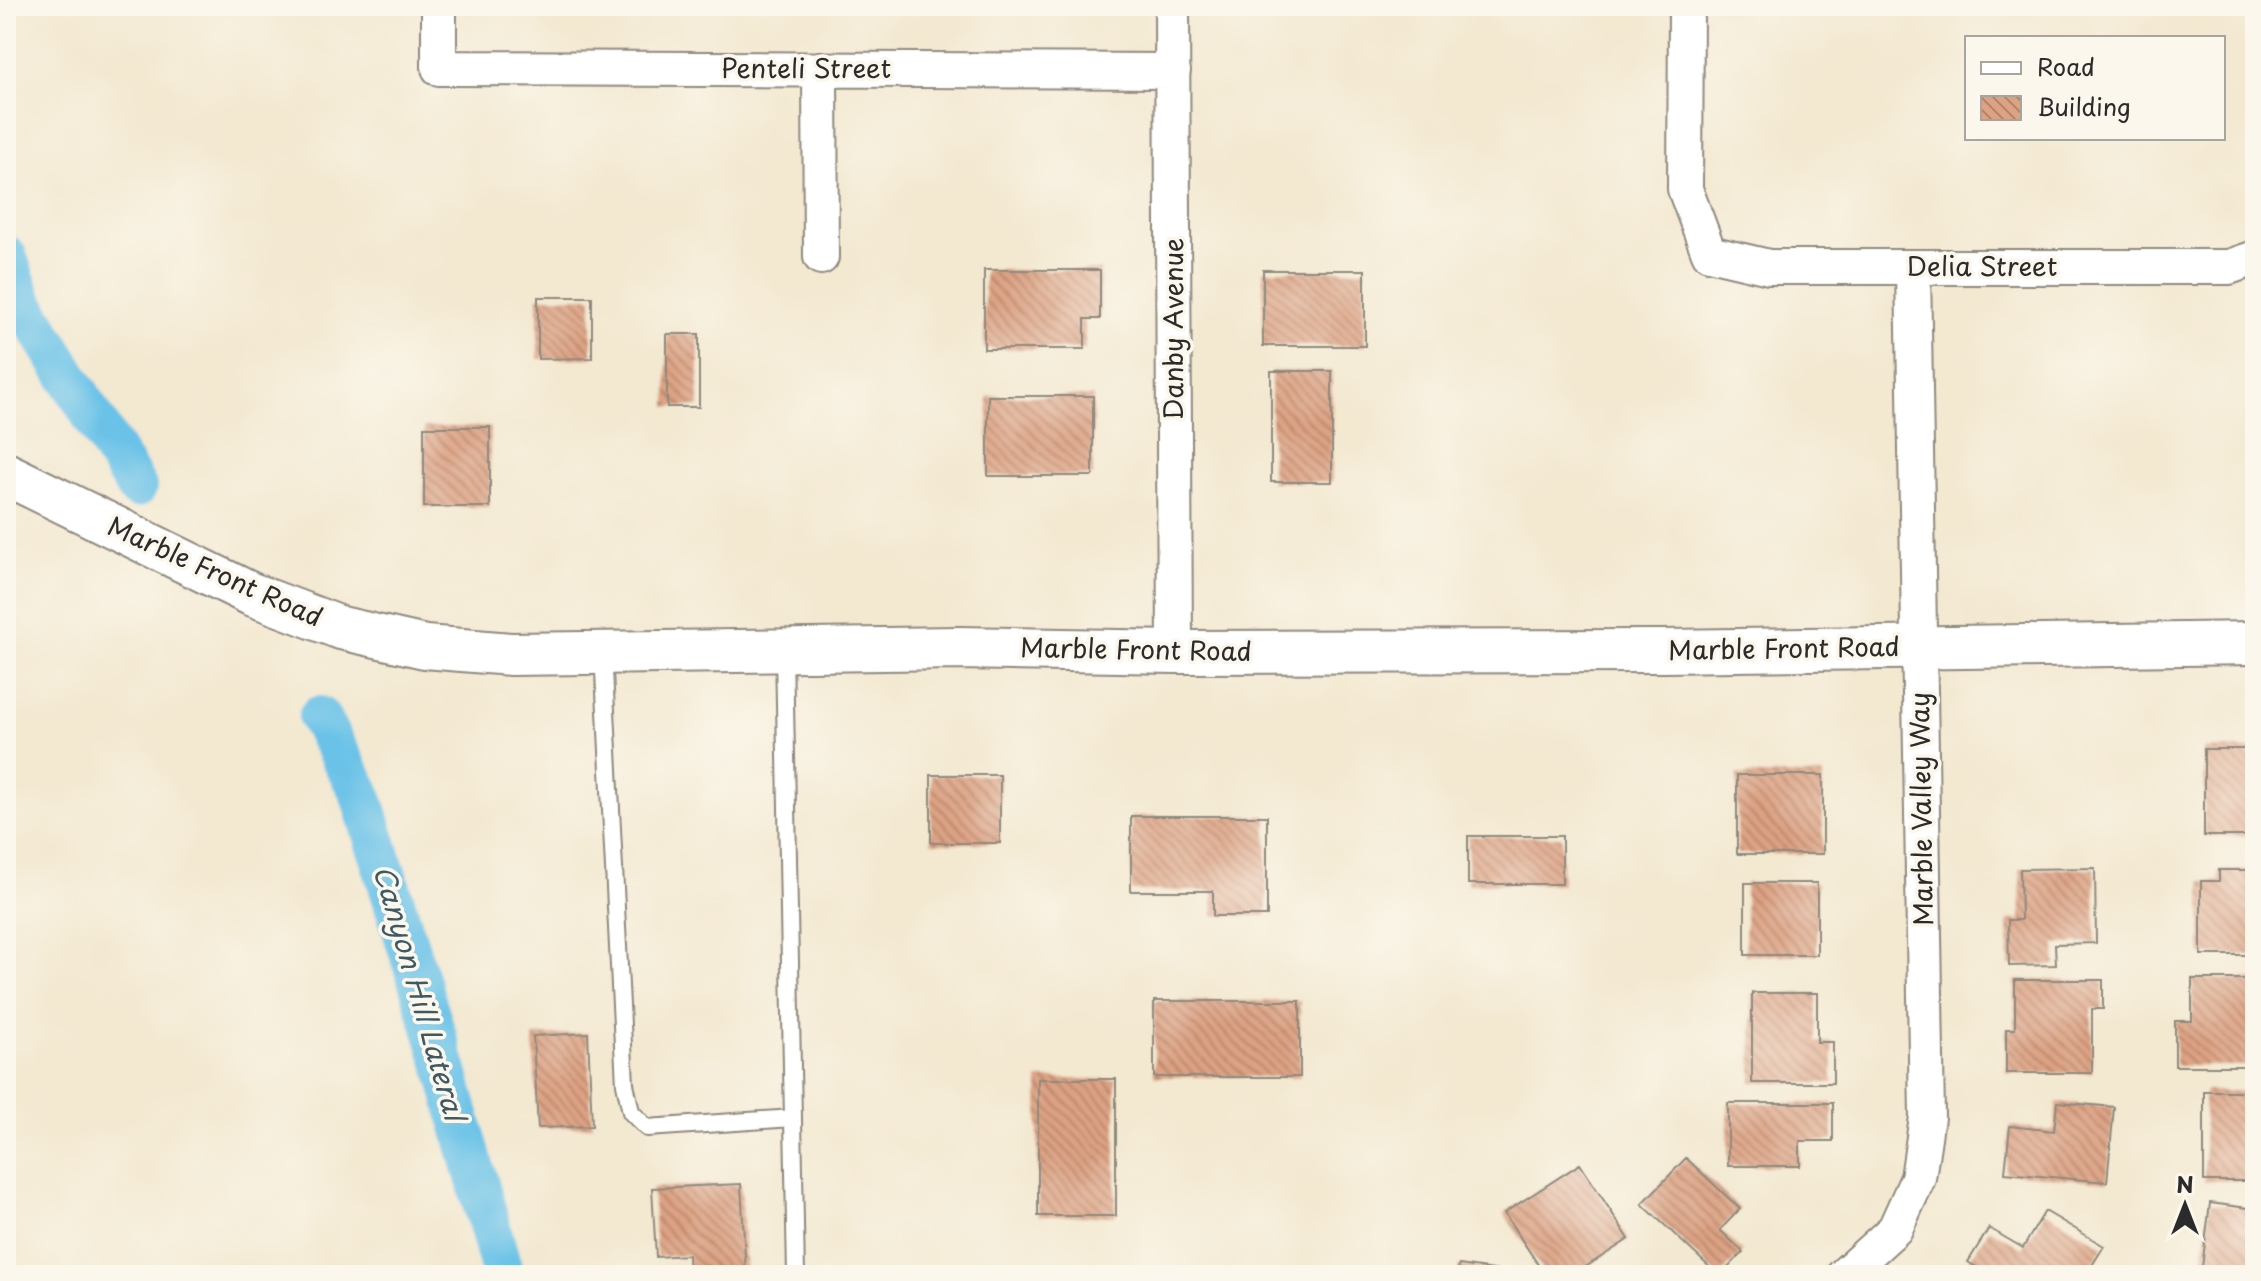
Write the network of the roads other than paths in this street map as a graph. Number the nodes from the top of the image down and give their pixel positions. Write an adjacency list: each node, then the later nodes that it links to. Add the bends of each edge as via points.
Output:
1 (439, 6): 4 (street, Penteli Street, via 439,68)
2 (1172, 6): 5 (street, Danby Avenue)
3 (1686, 6): 8 (street, Delia Street, via 1685,189 1709,253 1769,267)
4 (820, 69): 5 (street, Penteli Street); 6 (street)
5 (1173, 71): 14 (street, Danby Avenue)
6 (821, 257)
7 (2255, 258): 8 (street, Delia Street, via 2229,267)
8 (1913, 267): 11 (street, Marble Valley Way)
9 (6, 474): 13 (street, Marble Front Road, via 251,594 341,628 425,647 511,654)
10 (2255, 643): 11 (street, Marble Front Road)
11 (1919, 648): 14 (street, Marble Front Road); 17 (street, Marble Valley Way, via 1927,1117 1918,1178 1895,1229)
12 (784, 650): 13 (street, Marble Front Road); 14 (street, Marble Front Road); 15 (lane)
13 (603, 652): 15 (lane, via 625,1084 631,1112 647,1128)
14 (1175, 652)
15 (793, 1118): 16 (lane)
16 (796, 1275)
17 (1844, 1275)

